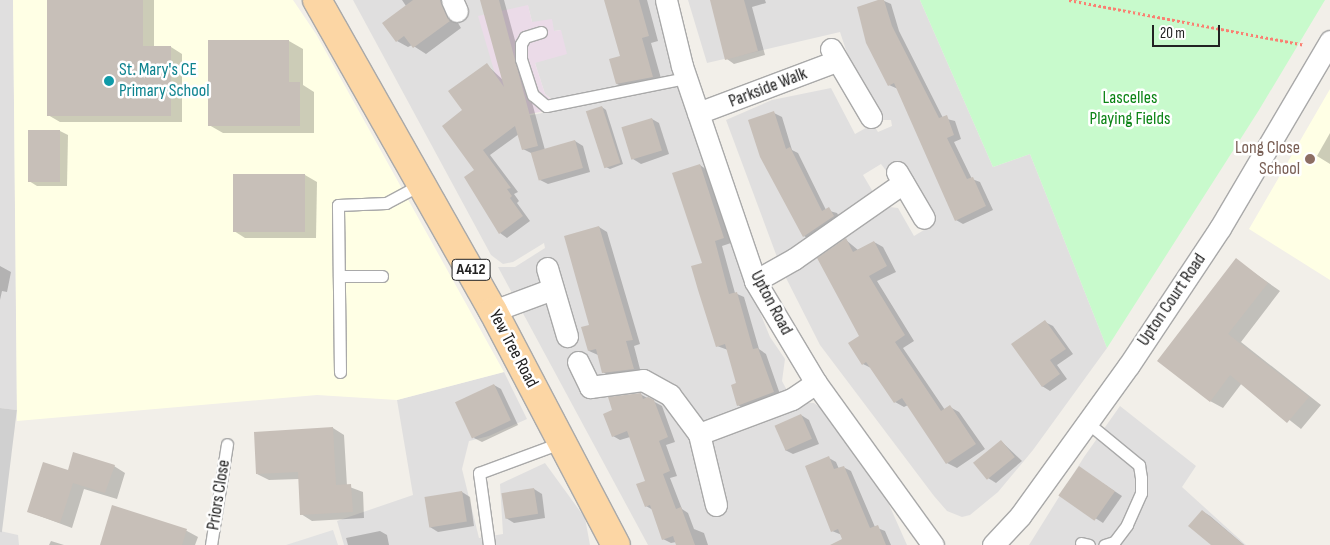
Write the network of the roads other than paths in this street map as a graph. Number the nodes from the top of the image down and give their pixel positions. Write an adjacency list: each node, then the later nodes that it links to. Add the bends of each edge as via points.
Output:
1 (317, 0): 8 (main road, Yew Tree Road / A412)
2 (666, 0): 5 (street, Upton Road)
3 (541, 32): 5 (lane, via 525,36 521,44 521,60 533,95 546,106)
4 (1327, 45): 20 (street, Upton Court Road, via 1220,228)
5 (686, 78): 6 (street, Upton Road)
6 (698, 113): 7 (street, Parkside Walk, via 833,55); 13 (street, Upton Road)
7 (871, 117)
8 (423, 183): 11 (lane, via 386,203 338,205); 15 (main road, Yew Tree Road / A412)
9 (924, 218): 13 (street, via 900,177 794,260)
10 (547, 268): 14 (street)
11 (339, 276): 12 (lane); 18 (lane)
12 (382, 276)
13 (755, 281): 19 (street, Upton Road)
14 (552, 289): 15 (street); 16 (street)
15 (493, 311): 22 (main road, Yew Tree Road / A412)
16 (567, 336)
17 (578, 362): 21 (street, via 590,387 643,380 670,395)
18 (340, 372)
19 (816, 383): 21 (street, via 792,399); 28 (street, Upton Road)
20 (1089, 424): 29 (street, Upton Court Road, via 1020,516); 30 (lane, via 1139,465 1141,493 1130,519 1114,542)
21 (699, 434): 24 (street)
22 (563, 442): 26 (lane, via 479,474); 27 (main road, Yew Tree Road / A412)
23 (227, 444): 25 (lane, Priors Close)
24 (716, 504)
25 (211, 545)
26 (489, 545)
27 (616, 545)
28 (934, 545)
29 (994, 545)
30 (1104, 545)

